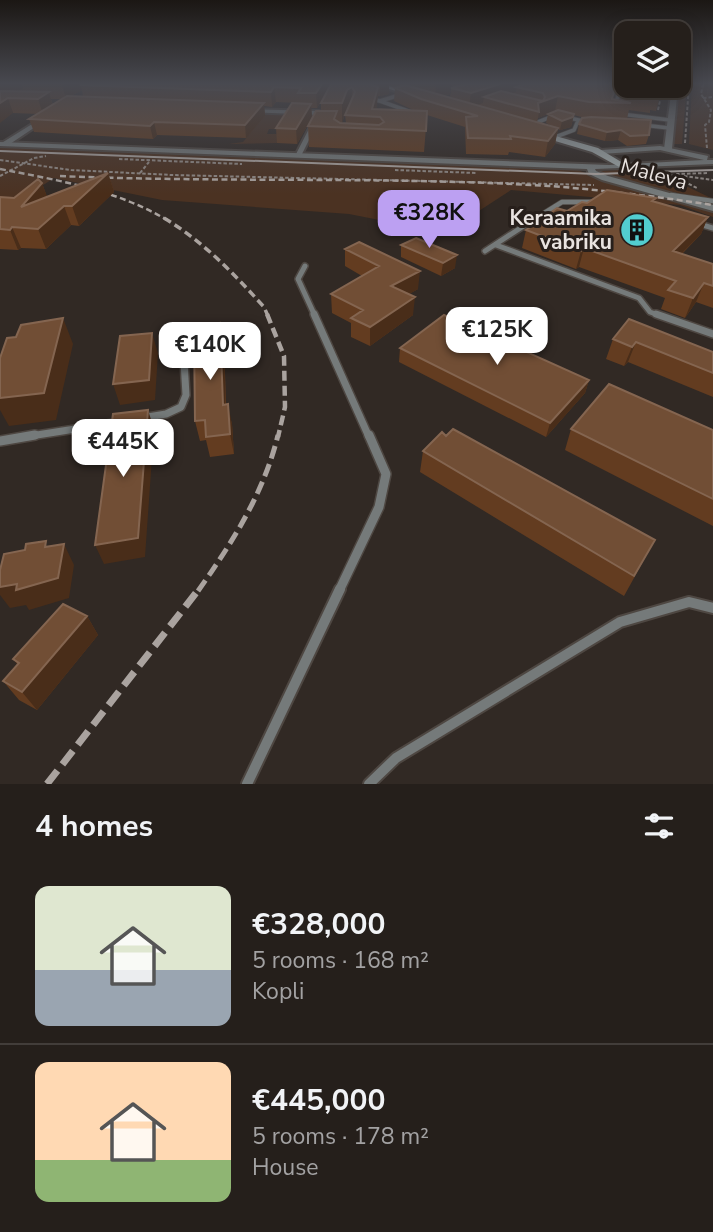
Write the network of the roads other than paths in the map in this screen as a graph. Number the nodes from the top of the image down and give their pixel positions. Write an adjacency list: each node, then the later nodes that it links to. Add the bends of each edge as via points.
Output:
1 (41, 121): 13 (street)
2 (316, 121): 9 (street)
3 (542, 121): 11 (lane)
4 (594, 121): 12 (lane, via 577,124)
5 (653, 121): 7 (lane)
6 (670, 121): 7 (street)
7 (670, 124): 8 (lane); 14 (street)
8 (642, 125)
9 (313, 126): 10 (lane); 16 (street)
10 (324, 126)
11 (538, 132): 12 (main road); 15 (main road)
12 (558, 136): 15 (main road)
13 (2, 144): 16 (street)
14 (668, 149): 15 (street); 17 (street)
15 (605, 153): 19 (street, via 603,162); 20 (main road)
16 (298, 154): 19 (street)
17 (694, 160): 18 (street); 20 (street)
18 (713, 160)
19 (590, 166): 20 (street); 21 (street, Maleva, via 592,172 611,180)
20 (624, 166)
21 (663, 194): 22 (lane); 24 (street, Maleva)
22 (713, 201)
23 (604, 202): 27 (lane, via 562,202)
24 (713, 208)
25 (691, 221): 26 (lane)
26 (713, 228)
27 (496, 244): 28 (lane); 30 (lane, via 639,298 650,312)
28 (485, 251)
29 (305, 266): 34 (lane, via 298,279 386,474 379,507)
30 (713, 334)
31 (183, 344): 32 (lane, via 186,395 181,407 166,414)
32 (0, 442)
33 (713, 608): 35 (lane, via 689,602 620,622 397,758)
34 (247, 784)
35 (369, 784)

